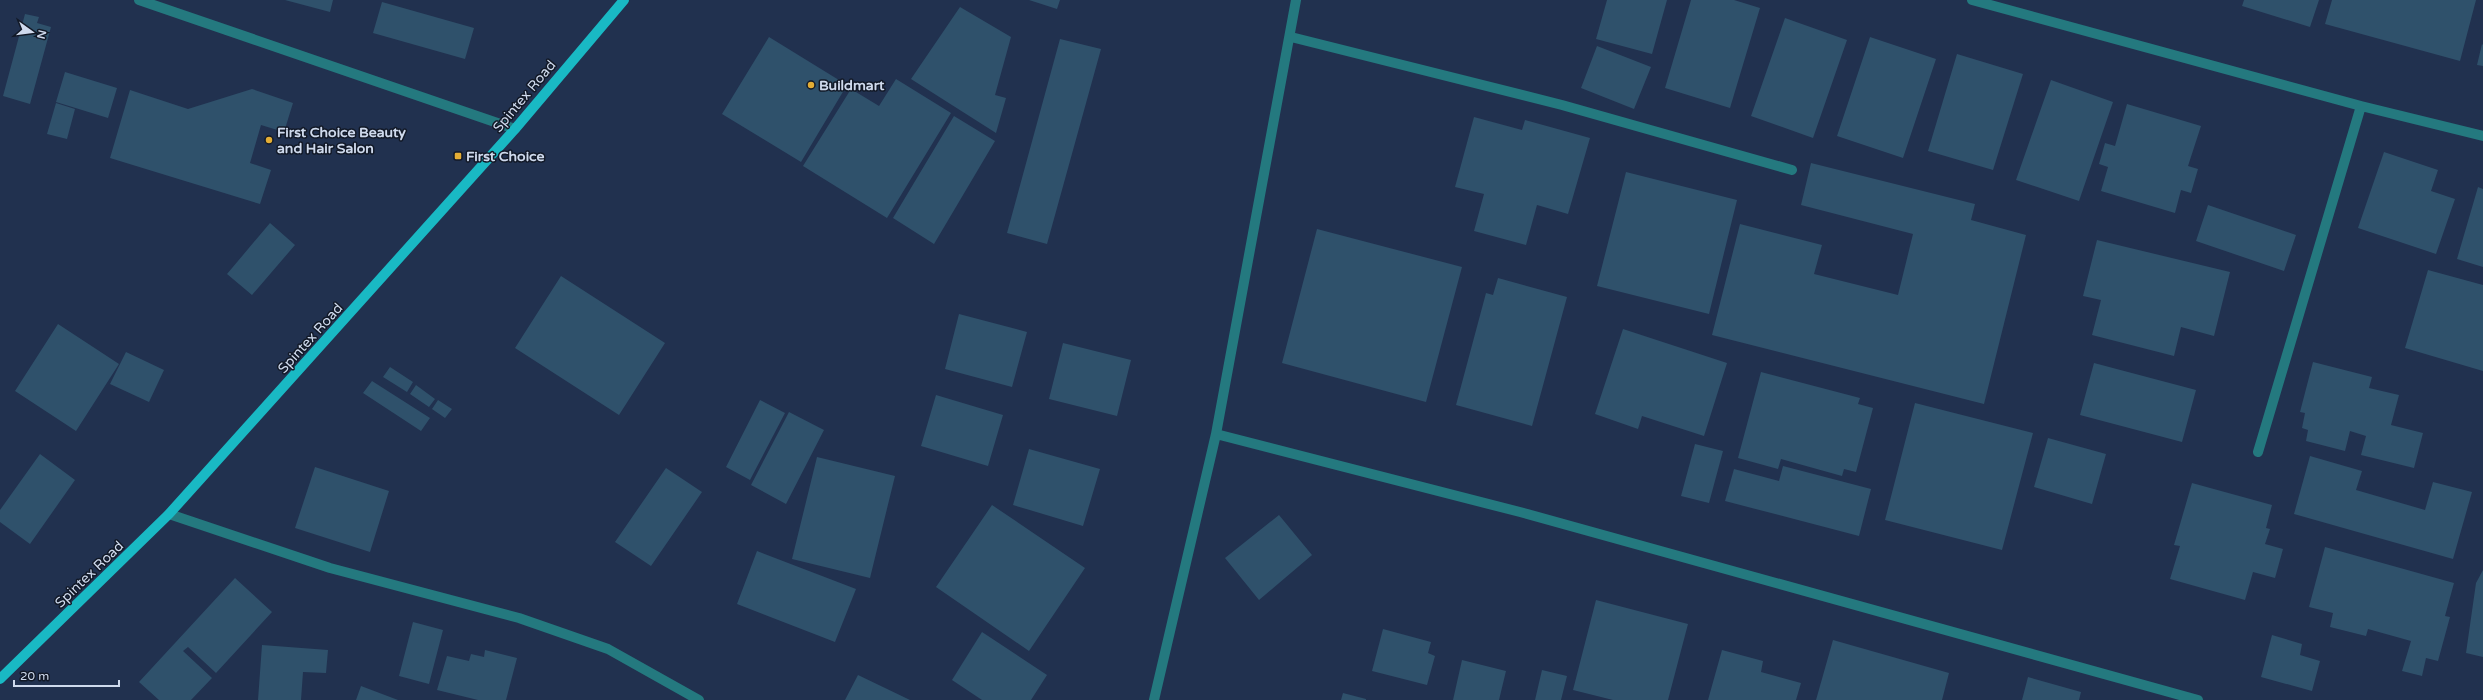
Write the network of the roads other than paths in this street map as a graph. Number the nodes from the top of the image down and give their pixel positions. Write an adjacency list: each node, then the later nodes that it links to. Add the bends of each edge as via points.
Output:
1 (139, 0): 7 (street)
2 (624, 0): 7 (main road, Spintex Road)
3 (1296, 0): 5 (street)
4 (1972, 0): 6 (street)
5 (1291, 37): 9 (street, via 1562,105); 10 (street)
6 (2361, 106): 8 (street); 11 (street)
7 (515, 129): 12 (main road, Spintex Road)
8 (2483, 136)
9 (1792, 170)
10 (1216, 434): 15 (street); 16 (street, via 1520,512)
11 (2258, 452)
12 (168, 514): 13 (main road, Spintex Road); 14 (street, via 330,568 519,618 587,641 608,649)
13 (0, 679)
14 (699, 700)
15 (1154, 700)
16 (2198, 700)

